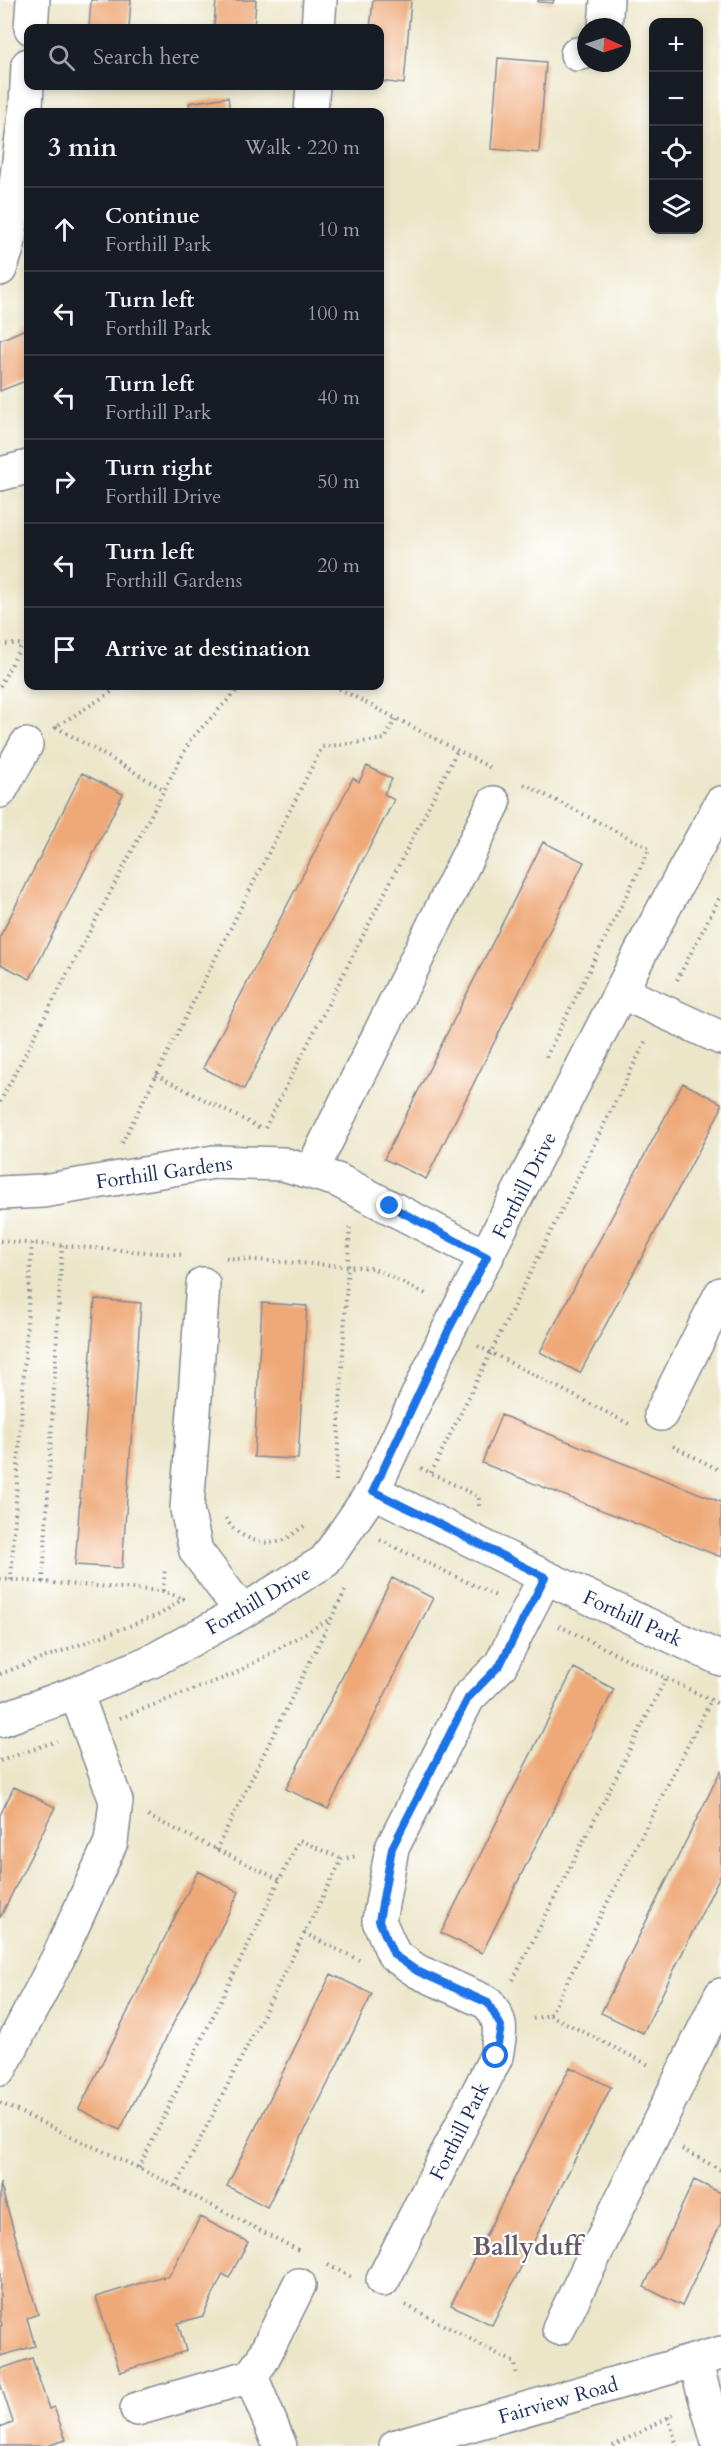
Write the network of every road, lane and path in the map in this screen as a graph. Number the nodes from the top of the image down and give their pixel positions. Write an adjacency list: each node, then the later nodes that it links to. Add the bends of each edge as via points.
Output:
1 (33, 0): 5 (street)
2 (320, 0): 6 (street)
3 (607, 0): 4 (street)
4 (606, 18)
5 (31, 24)
6 (318, 24)
7 (27, 90): 9 (street)
8 (313, 90): 10 (street)
9 (26, 108)
10 (311, 108)
11 (24, 122): 12 (street, via 8,246)
12 (1, 268)
13 (24, 468): 14 (street)
14 (0, 474)
15 (0, 644): 16 (path)
16 (22, 644): 17 (path)
17 (0, 686)
18 (114, 690): 22 (path)
19 (237, 690): 27 (path, via 191,739)
20 (342, 690): 21 (path)
21 (396, 718): 24 (path); 35 (path, via 385,739 322,747)
22 (56, 727): 23 (path); 27 (path)
23 (26, 745): 28 (street)
24 (458, 750): 26 (path); 37 (path)
25 (519, 782): 30 (path)
26 (496, 787): 38 (street)
27 (165, 790): 36 (path)
28 (0, 791)
29 (721, 803): 32 (street, Forthill Drive)
30 (635, 841)
31 (721, 895): 33 (path)
32 (621, 992): 33 (street); 44 (street, Forthill Drive)
33 (661, 1010): 34 (street); 48 (path)
34 (721, 1038)
35 (156, 1075): 37 (path); 39 (path, via 112,1162)
36 (0, 1102)
37 (264, 1130): 38 (path)
38 (317, 1163): 39 (street, Forthill Gardens, via 214,1162); 40 (street, Forthill Gardens)
39 (111, 1178): 41 (street, Forthill Gardens, via 43,1191)
40 (352, 1187): 44 (street, Forthill Gardens); 54 (path)
41 (0, 1193)
42 (32, 1243): 58 (path)
43 (62, 1245): 59 (path)
44 (487, 1257): 47 (street, Forthill Drive)
45 (203, 1284): 62 (street, via 187,1509 196,1551)
46 (721, 1293): 49 (street)
47 (448, 1331): 48 (path); 55 (street, Forthill Drive)
48 (490, 1352): 50 (path); 53 (path)
49 (661, 1414)
50 (630, 1424)
51 (670, 1445): 52 (path)
52 (721, 1471)
53 (431, 1473)
54 (336, 1481)
55 (373, 1491): 56 (street, Forthill Park); 62 (street, Forthill Drive, via 325,1561)
56 (545, 1577): 64 (street, Forthill Park); 73 (street, via 500,1665 468,1698)
57 (0, 1579): 58 (path)
58 (11, 1580): 59 (path)
59 (43, 1582): 61 (path, via 163,1591)
60 (346, 1588): 63 (path)
61 (183, 1599): 62 (path); 65 (path, via 159,1615)
62 (236, 1604): 67 (street, Forthill Drive, via 152,1661)
63 (331, 1619): 70 (path, via 234,1674); 74 (path)
64 (721, 1659)
65 (0, 1674)
66 (666, 1678): 81 (path)
67 (76, 1693): 69 (street, Forthill Drive); 70 (street)
68 (711, 1700): 80 (path)
69 (0, 1720)
70 (90, 1730): 71 (path); 72 (street)
71 (0, 1761)
72 (116, 1801): 74 (path); 82 (street, via 111,1842 97,1876)
73 (392, 1848): 75 (path); 78 (street, via 379,1921)
74 (216, 1850): 76 (path)
75 (342, 1859): 76 (path, via 299,1840); 77 (path)
76 (280, 1880): 86 (path)
77 (304, 1933): 78 (path, via 365,1963); 88 (path)
78 (394, 1955): 81 (street, via 417,1971 488,2003)
79 (721, 1995): 83 (street)
80 (550, 2015): 81 (path); 83 (path)
81 (499, 2020): 92 (street, Forthill Park, via 496,2056)
82 (0, 2069)
83 (679, 2080): 85 (street)
84 (0, 2103): 86 (path)
85 (652, 2134): 87 (path); 93 (street)
86 (139, 2168): 88 (path)
87 (721, 2170)
88 (176, 2187): 89 (path)
89 (302, 2252)
90 (323, 2263): 92 (path)
91 (299, 2285): 95 (street)
92 (378, 2286): 98 (path, via 514,2363)
93 (559, 2328)
94 (708, 2357): 96 (street); 98 (street, Fairview Road)
95 (251, 2376): 97 (street); 100 (street)
96 (706, 2401): 99 (path); 104 (street)
97 (137, 2409)
98 (525, 2409): 101 (street, Fairview Road)
99 (668, 2417): 102 (path); 103 (path)
100 (280, 2446)
101 (396, 2446)
102 (613, 2446)
103 (677, 2446)
104 (719, 2446)

